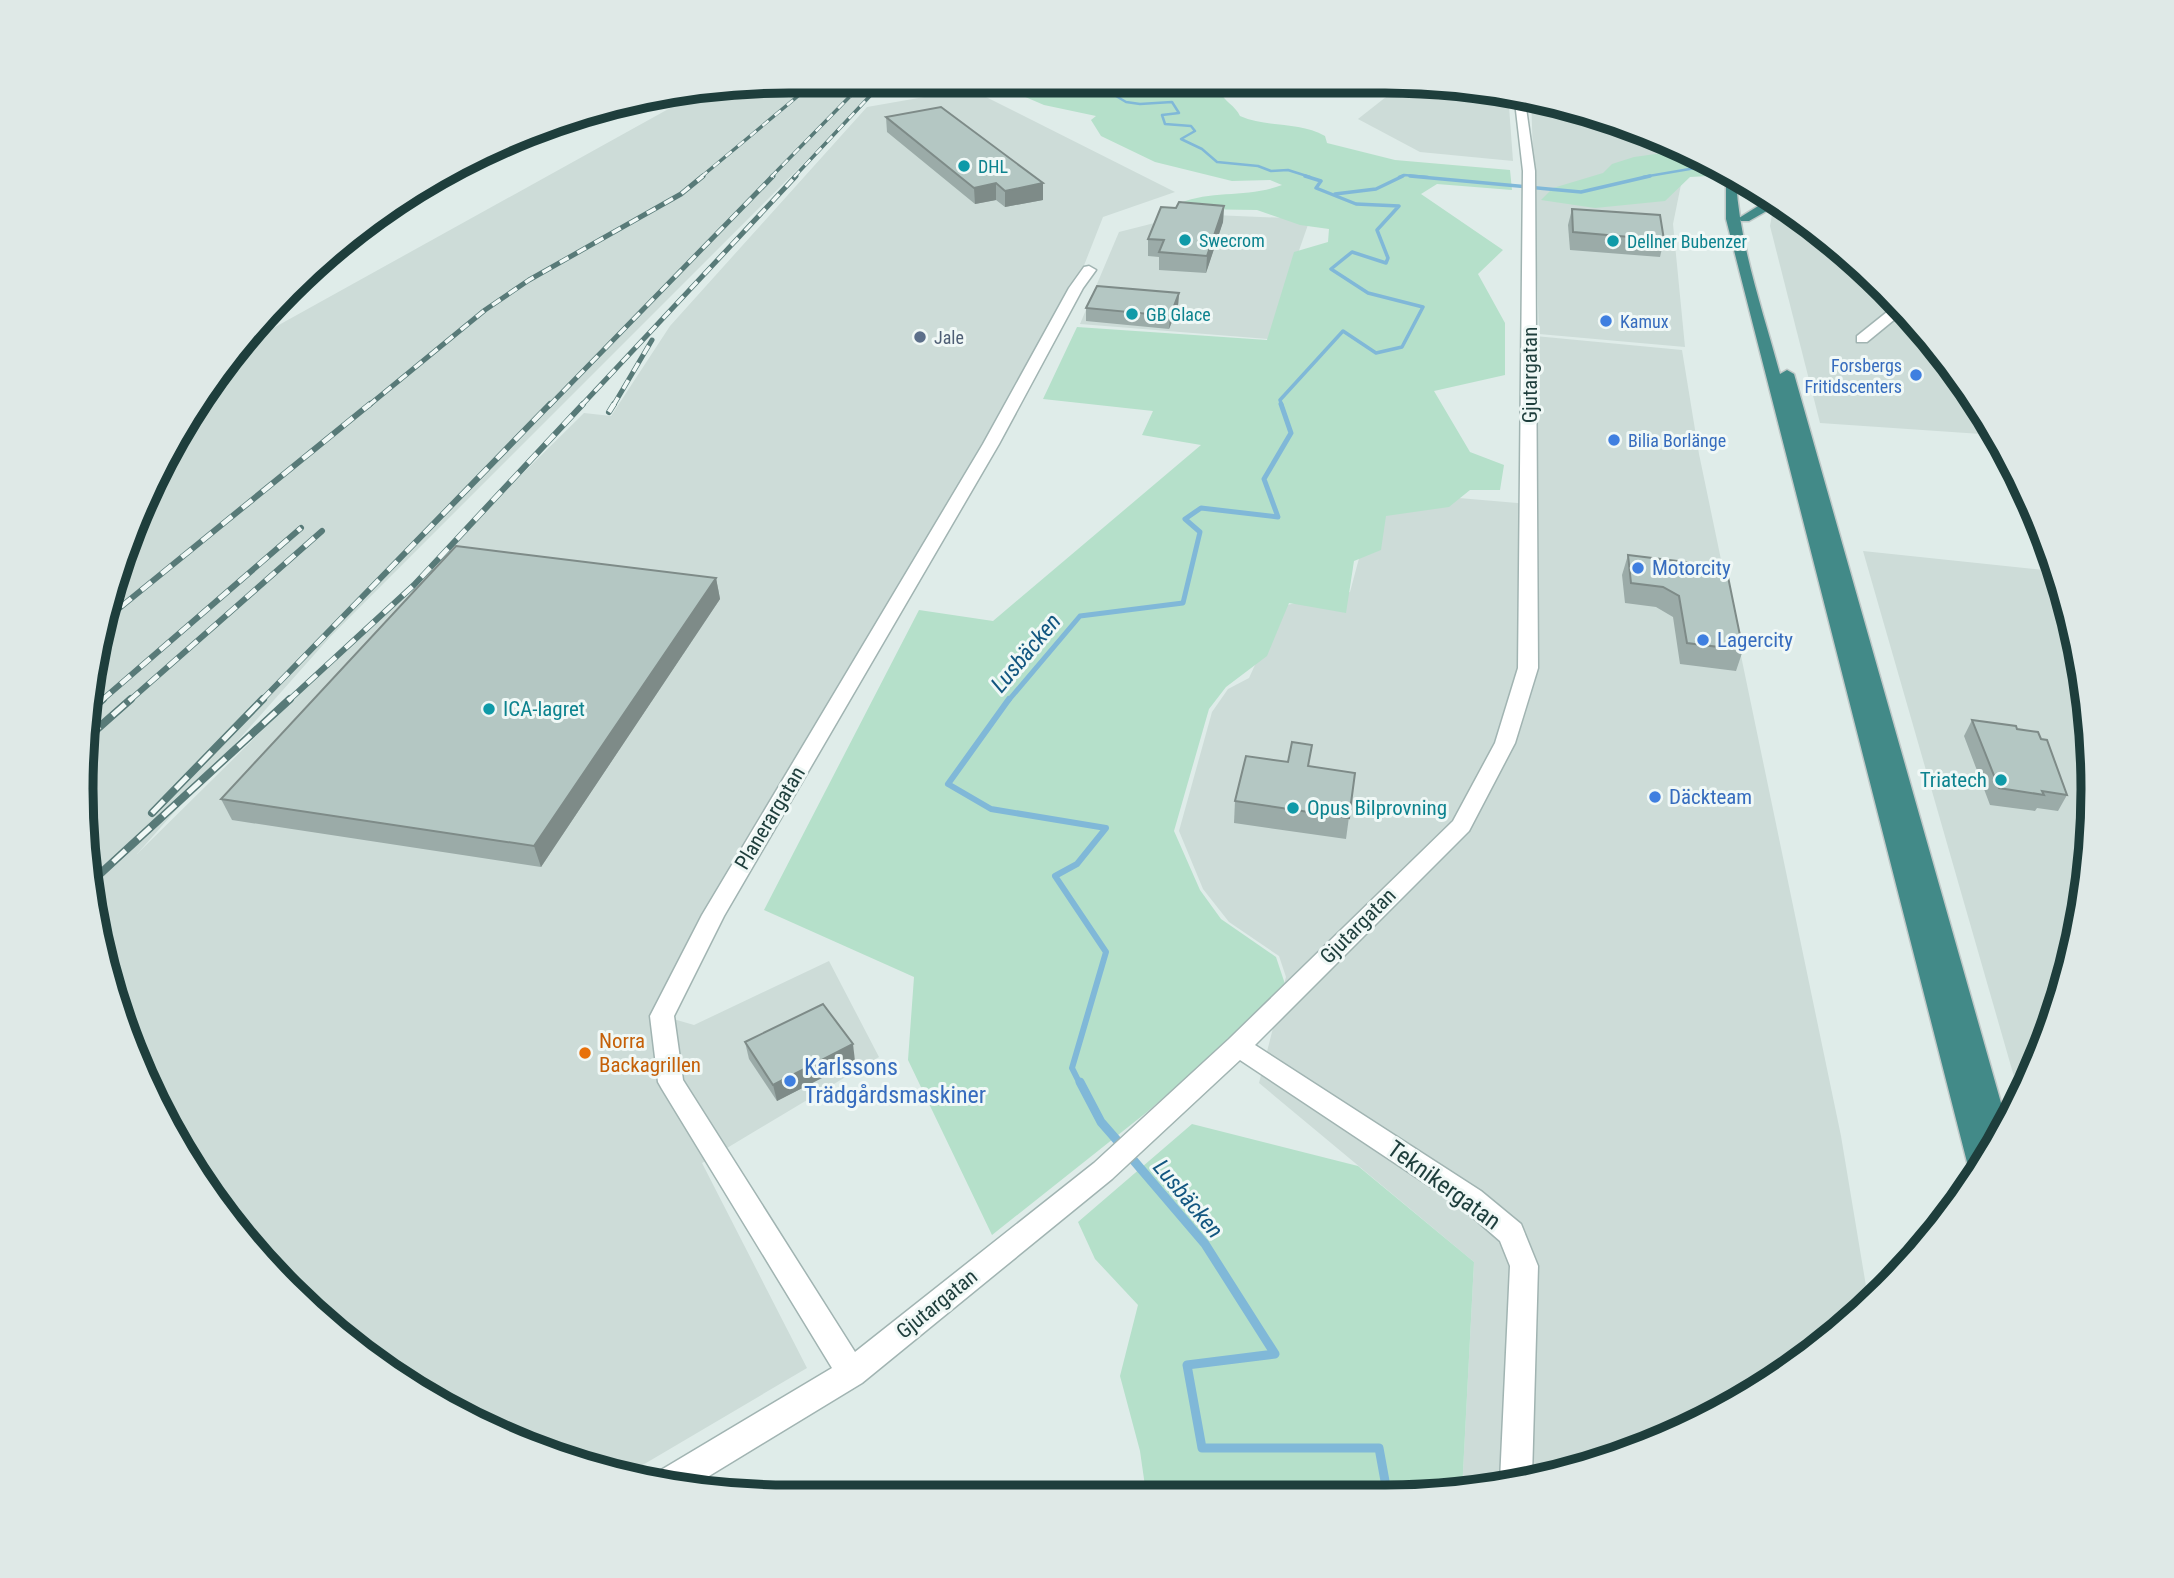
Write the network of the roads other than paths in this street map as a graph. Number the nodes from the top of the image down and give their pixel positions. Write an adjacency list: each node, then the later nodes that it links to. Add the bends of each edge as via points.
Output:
1 (1521, 106): 9 (street, Gjutargatan, via 1529,171 1528,668 1505,743 1461,825)
2 (1734, 187): 11 (highway, via 1732,219 1756,315)
3 (1738, 189): 5 (highway)
4 (1766, 206): 5 (highway)
5 (1745, 218): 10 (highway)
6 (1089, 271): 12 (street, Planerargatan, via 713,915 662,1016 671,1082)
7 (1893, 314): 8 (street)
8 (1862, 339)
9 (1238, 1046): 12 (street, Gjutargatan, via 1104,1171); 13 (street, Teknikergatan, via 1471,1199 1511,1233 1524,1266)
10 (1994, 1125)
11 (1978, 1154)
12 (851, 1373): 14 (street, Gjutargatan)
13 (1516, 1473)
14 (679, 1476)

